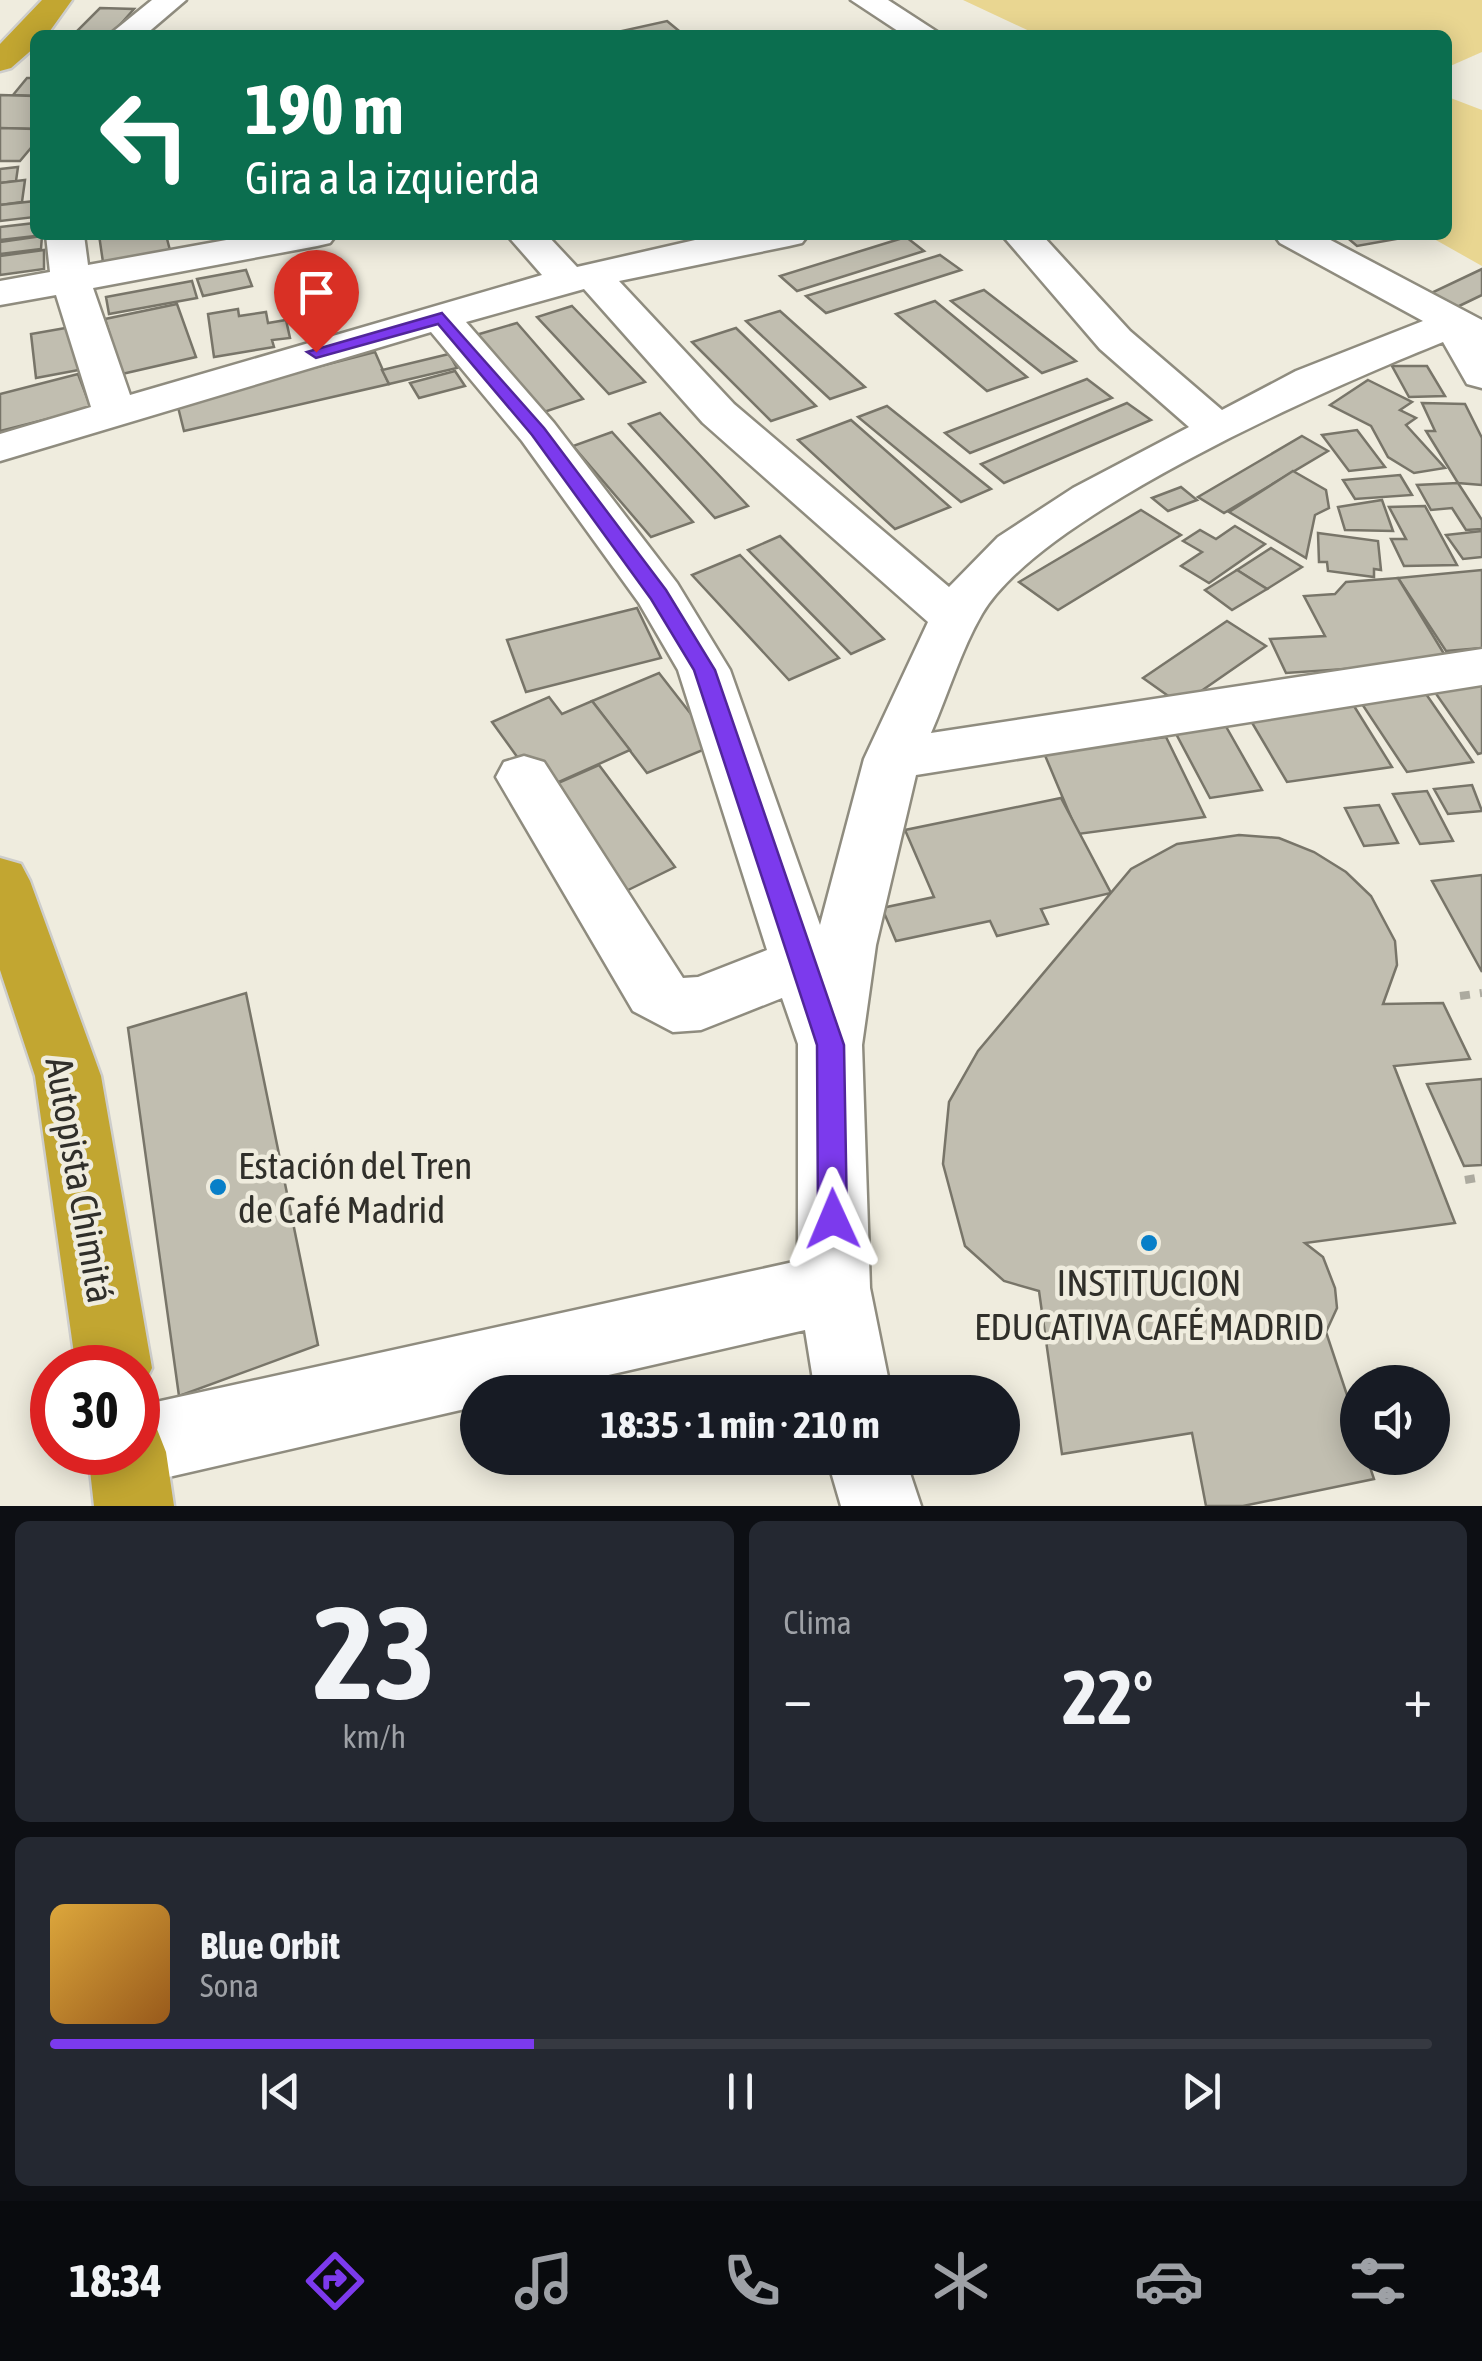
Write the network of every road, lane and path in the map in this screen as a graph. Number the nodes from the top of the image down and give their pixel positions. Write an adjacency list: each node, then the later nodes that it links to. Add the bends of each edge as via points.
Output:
1 (57, 0): 6 (highway)
2 (171, 0): 4 (street)
3 (866, 0): 5 (street)
4 (132, 30)
5 (911, 30)
6 (0, 62)
7 (66, 240): 14 (street)
8 (290, 240): 14 (street)
9 (532, 240): 13 (street)
10 (765, 240): 13 (street)
11 (1025, 240): 20 (street, via 1115,340)
12 (1302, 240): 17 (street)
13 (581, 278): 16 (street); 22 (street, via 756,448)
14 (71, 281): 15 (street); 19 (street)
15 (0, 293)
16 (442, 318): 19 (street); 27 (street, via 538,432 659,595 704,670)
17 (1468, 330): 18 (street); 20 (street, via 1311,380)
18 (1482, 375)
19 (114, 411): 21 (street)
20 (1216, 427): 22 (street, via 1014,548)
21 (0, 448)
22 (955, 618): 24 (street)
23 (1482, 667): 24 (street)
24 (892, 760): 27 (street)
25 (524, 778): 27 (street, via 655,992 673,1004 700,1003)
26 (0, 881): 33 (highway, Autopista Chimitá, via 68,1076)
27 (823, 954): 32 (street)
28 (1482, 994): 29 (path)
29 (1460, 996)
30 (1482, 1178): 31 (path)
31 (1465, 1180)
32 (834, 1288): 34 (street); 35 (street)
33 (110, 1345)
34 (851, 1375)
35 (160, 1440)
36 (130, 1475): 38 (highway)
37 (872, 1475): 39 (street)
38 (134, 1506)
39 (882, 1506)

